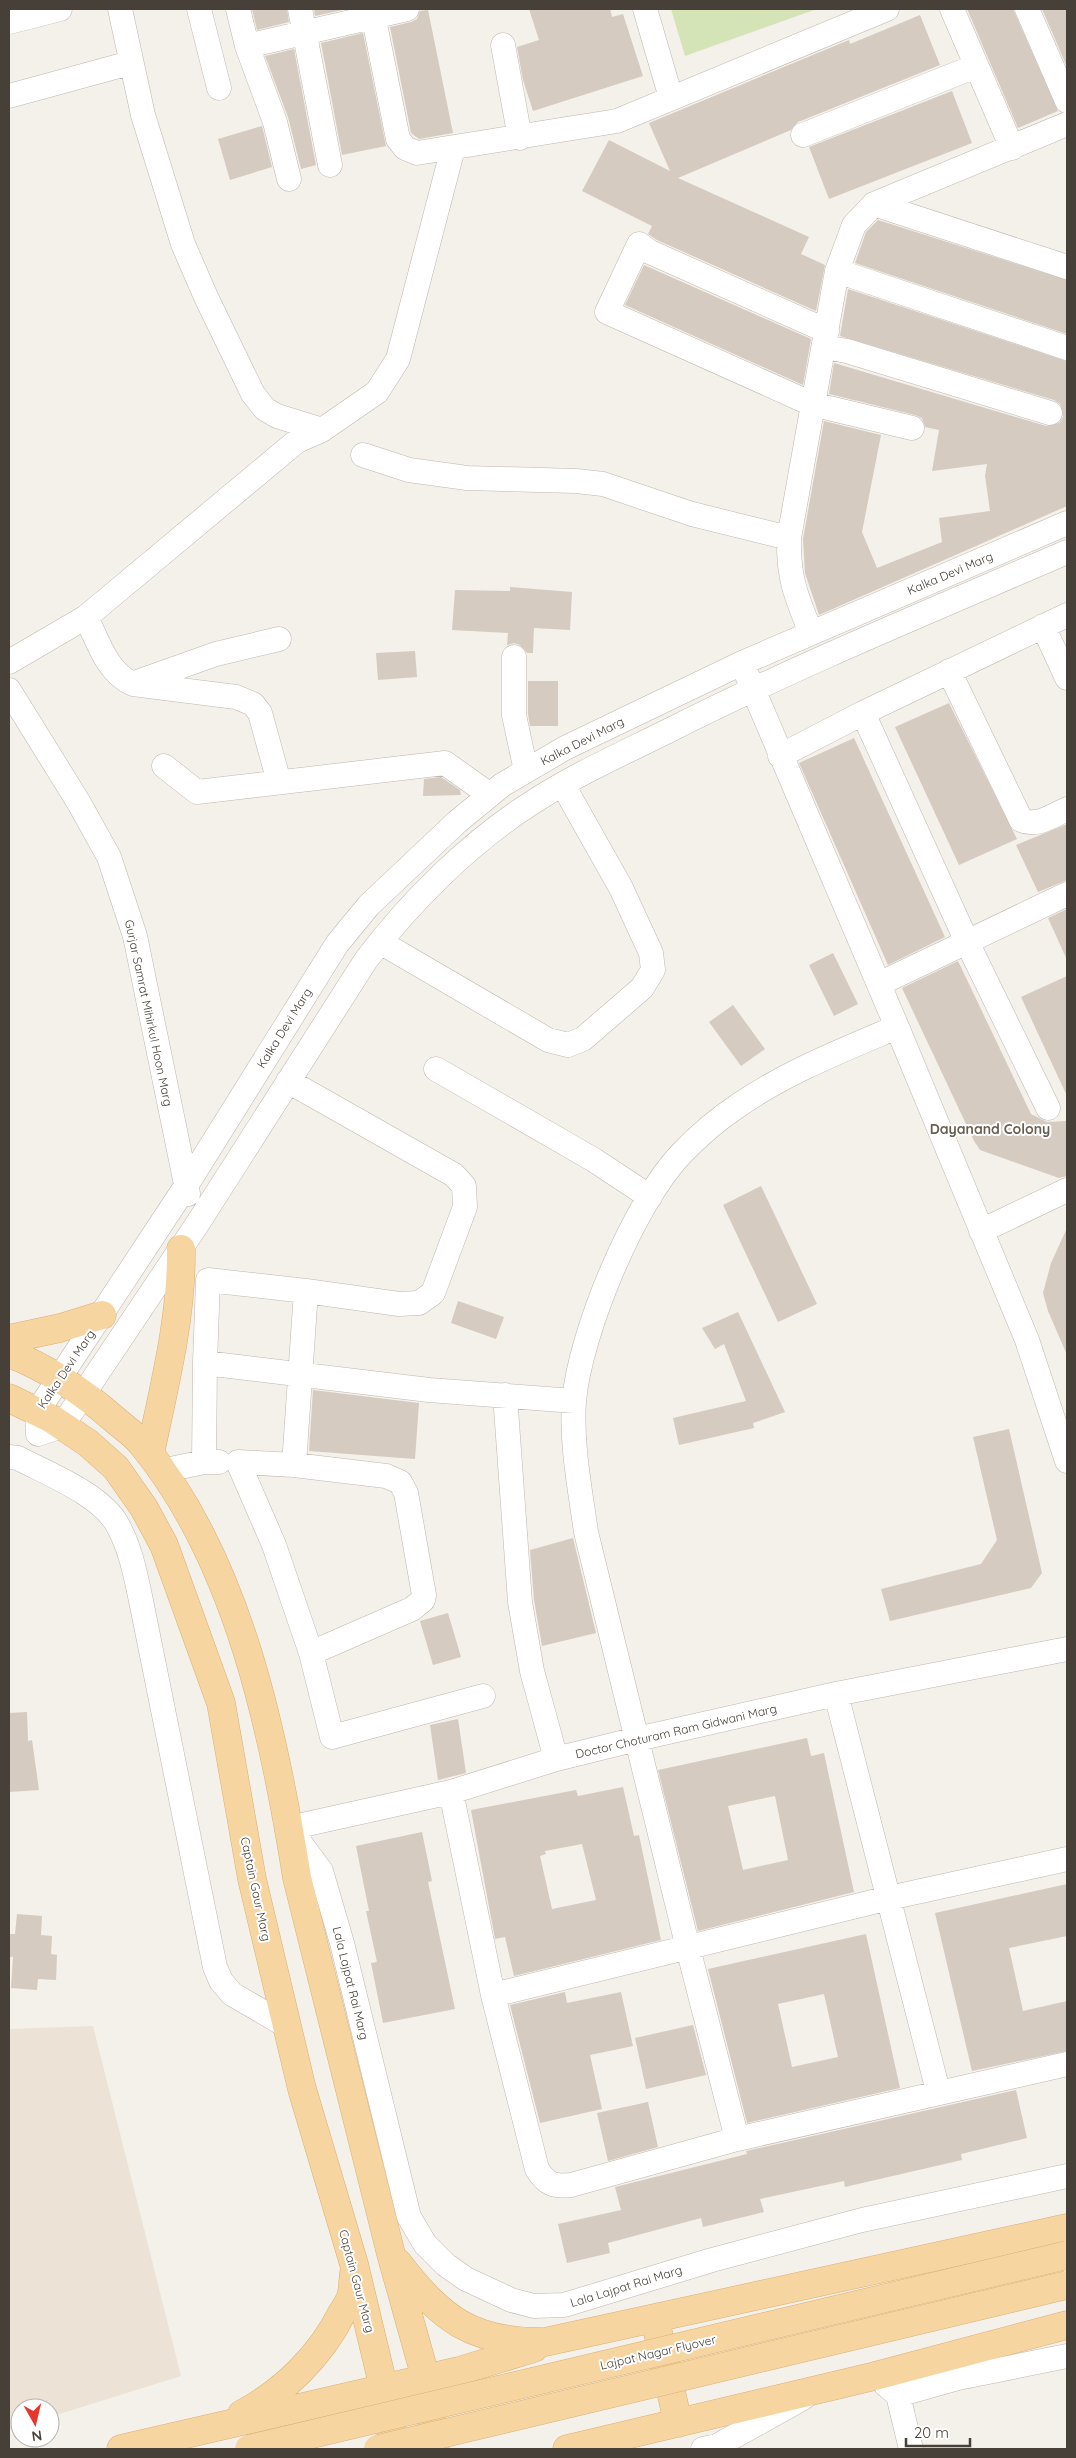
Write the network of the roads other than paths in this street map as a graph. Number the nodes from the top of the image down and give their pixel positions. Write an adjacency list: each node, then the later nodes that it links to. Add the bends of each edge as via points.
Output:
1 (60, 9): 12 (street)
2 (120, 9): 16 (street)
3 (199, 9): 18 (street)
4 (238, 9): 15 (street)
5 (300, 9): 13 (street)
6 (407, 9): 11 (street)
7 (645, 9): 20 (street)
8 (887, 9): 20 (street)
9 (952, 9): 17 (street)
10 (1027, 9): 21 (street)
11 (373, 12): 13 (street); 25 (street, via 398,139 405,148 417,153)
12 (9, 22)
13 (305, 33): 15 (street); 27 (street)
14 (504, 45): 24 (street)
15 (247, 46): 28 (street, via 275,122)
16 (130, 63): 19 (street); 37 (street, via 183,244 254,394 265,409 277,416)
17 (976, 66): 23 (street); 26 (street)
18 (219, 88)
19 (9, 96)
20 (671, 98): 24 (street, via 617,121)
21 (1067, 101)
22 (1067, 124): 26 (street)
23 (803, 136)
24 (520, 138): 25 (street)
25 (454, 148): 37 (street, via 398,359 377,392)
26 (1012, 148): 29 (street)
27 (330, 165)
28 (289, 179)
29 (874, 204): 30 (street); 31 (street, via 854,225)
30 (1067, 267)
31 (837, 271): 32 (street); 33 (street)
32 (826, 339): 34 (street); 34 (street, via 639,244 607,312); 35 (street, via 847,351)
33 (1067, 348)
34 (812, 404): 36 (street); 40 (street)
35 (1050, 413)
36 (912, 428)
37 (322, 430): 43 (street, via 298,441)
38 (363, 455): 40 (street, via 408,470 467,478 603,484 692,514)
39 (1067, 523): 45 (street, Kalka Devi Marg)
40 (789, 538): 45 (street, via 788,564 792,587)
41 (1067, 552): 53 (street)
42 (1067, 615): 44 (street)
43 (86, 617): 48 (street); 52 (street, via 110,666 120,679)
44 (1043, 626): 50 (street); 51 (street)
45 (811, 633): 49 (street, Kalka Devi Marg)
46 (279, 639): 52 (street, via 216,654)
47 (514, 657): 58 (street, via 514,715)
48 (9, 662)
49 (742, 663): 53 (street); 58 (street, Kalka Devi Marg, via 565,748)
50 (949, 671): 55 (street); 62 (street, via 1021,820 1038,822)
51 (1067, 678)
52 (133, 684): 59 (street, via 236,697 253,704 260,712)
53 (754, 688): 56 (street); 60 (street)
54 (9, 690): 71 (street, Gurjar Samrat Mihirkul Hoon Marg, via 79,803 108,857 135,936)
55 (863, 712): 56 (street); 65 (street)
56 (780, 756): 66 (street)
57 (164, 766): 59 (street, via 198,792)
58 (526, 771): 61 (street, Kalka Devi Marg)
59 (280, 782): 61 (street, via 445,764)
60 (563, 785): 64 (street, via 530,804 483,839 400,916); 64 (street, via 621,888 651,953 653,970 642,988 590,1033 568,1045 548,1040)
61 (490, 795): 71 (street, Kalka Devi Marg, via 393,881 337,944)
62 (1067, 809)
63 (1067, 894): 65 (street)
64 (380, 942): 69 (street)
65 (967, 942): 66 (street); 70 (street)
66 (879, 984): 67 (street)
67 (897, 1027): 73 (street, via 827,1057 739,1105 680,1155); 75 (street)
68 (436, 1069): 73 (street, via 594,1160)
69 (288, 1081): 74 (street); 79 (street, via 454,1175 464,1186 465,1207 433,1293 419,1303 399,1304)
70 (1048, 1108)
71 (186, 1186): 74 (street, Gurjar Samrat Mihirkul Hoon Marg); 80 (street, Kalka Devi Marg)
72 (1067, 1190): 75 (street)
73 (650, 1197): 89 (street, via 622,1249 604,1294 584,1351)
74 (196, 1226): 76 (street)
75 (981, 1231): 91 (street)
76 (182, 1248): 77 (main road); 86 (street)
77 (182, 1276): 78 (street); 94 (main road)
78 (208, 1280): 79 (street); 83 (street)
79 (306, 1290): 84 (street)
80 (102, 1315): 81 (main road, via 60,1328); 85 (street, Kalka Devi Marg)
81 (9, 1338)
82 (9, 1352): 85 (main road)
83 (206, 1363): 84 (street); 95 (street)
84 (299, 1375): 87 (street); 97 (street)
85 (61, 1377): 86 (main road); 90 (street, Kalka Devi Marg)
86 (84, 1393): 90 (street); 94 (main road, via 141,1443)
87 (505, 1395): 89 (street); 103 (street, via 520,1602 532,1671)
88 (9, 1398): 90 (main road, Captain Gaur Marg)
89 (574, 1401): 102 (street, via 576,1461 586,1532)
90 (46, 1424): 92 (street); 110 (main road, Captain Gaur Marg, via 88,1443 116,1468 144,1508 164,1546 221,1703 252,1879)
91 (1063, 1431): 93 (street)
92 (13, 1458): 110 (street, via 66,1483 100,1506 117,1523 130,1552 139,1591 215,1967 232,1994)
93 (1067, 1461)
94 (155, 1462): 95 (street); 105 (main road, via 188,1510 231,1602 265,1713)
95 (204, 1462): 96 (street)
96 (238, 1462): 97 (street); 99 (street, via 274,1545)
97 (294, 1464): 99 (street, via 386,1476 404,1486 424,1595 412,1609)
98 (1067, 1649): 100 (street, Doctor Choturam Ram Gidwani Marg)
99 (311, 1653): 101 (street, via 332,1737)
100 (836, 1694): 102 (street, Doctor Choturam Ram Gidwani Marg); 107 (street)
101 (483, 1696)
102 (637, 1739): 103 (street, Doctor Choturam Ram Gidwani Marg); 108 (street)
103 (556, 1759): 104 (street, Doctor Choturam Ram Gidwani Marg)
104 (451, 1792): 105 (street, Doctor Choturam Ram Gidwani Marg); 109 (street)
105 (289, 1828): 116 (main road, via 297,1878); 120 (street, Lala Lajpat Rai Marg, via 322,1871 409,2217 425,2244 466,2279 511,2300 534,2306)
106 (1067, 1859): 107 (street)
107 (889, 1898): 108 (street); 112 (street)
108 (688, 1948): 109 (street); 113 (street)
109 (493, 1995): 113 (street, via 537,2169 544,2181 558,2187 571,2185)
110 (287, 2026): 118 (main road, Captain Gaur Marg, via 302,2089)
111 (1067, 2064): 112 (street)
112 (938, 2091): 113 (street)
113 (737, 2139)
114 (1067, 2176): 120 (street, Lala Lajpat Rai Marg, via 862,2220 712,2260)
115 (1067, 2228): 121 (main road)
116 (391, 2254): 124 (main road, via 426,2298 461,2325 502,2340 545,2342); 127 (main road)
117 (1067, 2255): 134 (main road, Lajpat Nagar Flyover, bridge)
118 (354, 2264): 128 (main road, Captain Gaur Marg); 132 (main road, via 352,2294 320,2348 275,2393)
119 (1067, 2285): 135 (main road, bridge)
120 (564, 2305): 123 (street)
121 (655, 2318): 123 (main road); 131 (main road)
122 (1067, 2325): 126 (main road)
123 (608, 2329): 124 (main road)
124 (567, 2338): 127 (main road)
125 (1067, 2356): 130 (street, via 958,2378)
126 (875, 2376): 129 (main road); 130 (street)
127 (426, 2379): 128 (main road); 137 (main road)
128 (384, 2389): 132 (main road); 136 (main road, Captain Gaur Marg)
129 (818, 2390): 131 (main road); 139 (street, via 717,2446)
130 (898, 2395): 140 (street)
131 (678, 2423): 138 (main road)
132 (220, 2426): 133 (main road)
133 (121, 2449)
134 (249, 2449)
135 (378, 2449)
136 (395, 2449)
137 (435, 2449)
138 (567, 2449)
139 (703, 2449)
140 (911, 2449)

